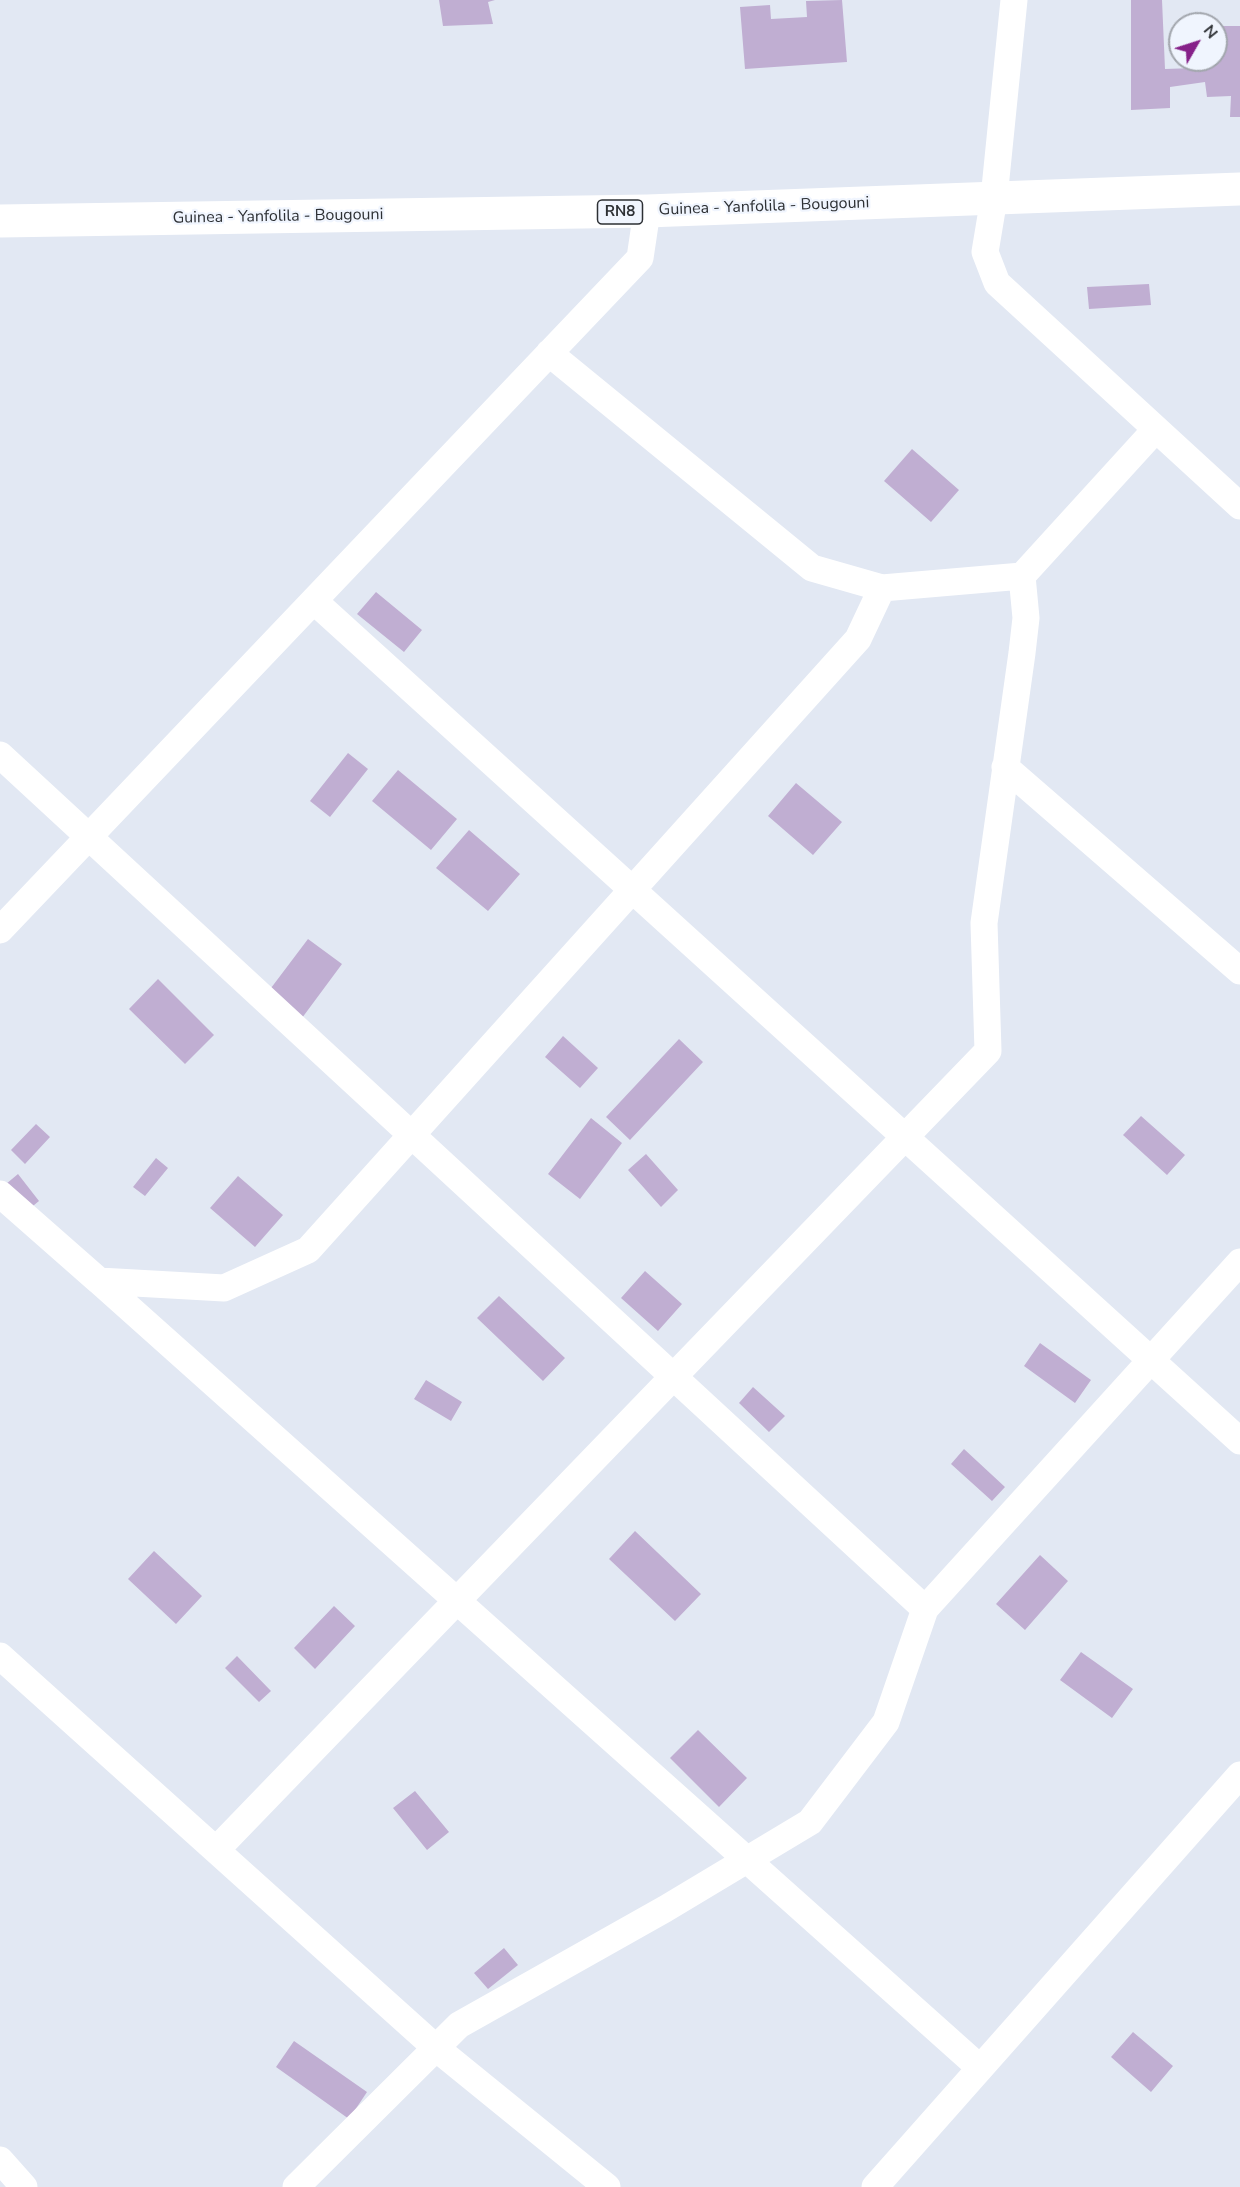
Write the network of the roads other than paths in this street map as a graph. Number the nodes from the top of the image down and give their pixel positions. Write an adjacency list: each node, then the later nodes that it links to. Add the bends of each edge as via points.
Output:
1 (1014, 0): 3 (street)
2 (1240, 189): 3 (main road, Guinea - Yanfolila - Bougouni / RN8)
3 (994, 198): 4 (main road, Guinea - Yanfolila - Bougouni / RN8); 7 (street, via 985,252 997,283)
4 (647, 212): 5 (main road, Guinea - Yanfolila - Bougouni / RN8); 6 (street, via 640,258)
5 (0, 221)
6 (549, 353): 10 (street, via 812,567); 11 (street)
7 (1156, 429): 8 (street); 9 (street)
8 (1240, 506)
9 (1022, 576): 10 (street); 13 (street, via 1026,618)
10 (882, 588): 15 (street, via 858,639)
11 (314, 601): 14 (street); 15 (street)
12 (0, 754): 14 (street)
13 (1005, 767): 17 (street); 19 (street, via 984,923 988,1051)
14 (89, 836): 16 (street); 18 (street)
15 (632, 890): 18 (street); 19 (street)
16 (0, 930)
17 (1240, 971)
18 (412, 1135): 22 (street, via 308,1250 224,1288); 24 (street)
19 (905, 1138): 23 (street); 24 (street)
20 (0, 1194): 22 (street)
21 (1240, 1262): 23 (street)
22 (99, 1281): 26 (street)
23 (1151, 1360): 25 (street); 27 (street)
24 (673, 1377): 26 (street); 27 (street)
25 (1240, 1441)
26 (457, 1600): 30 (street); 31 (street)
27 (925, 1609): 31 (street, via 886,1722 810,1822)
28 (0, 1656): 30 (street)
29 (1240, 1775): 33 (street)
30 (217, 1849): 32 (street)
31 (747, 1859): 32 (street, via 459,2025); 33 (street)
32 (436, 2048): 36 (street); 37 (street)
33 (980, 2068): 38 (street)
34 (0, 2160): 35 (street)
35 (24, 2187)
36 (296, 2187)
37 (607, 2187)
38 (875, 2187)

